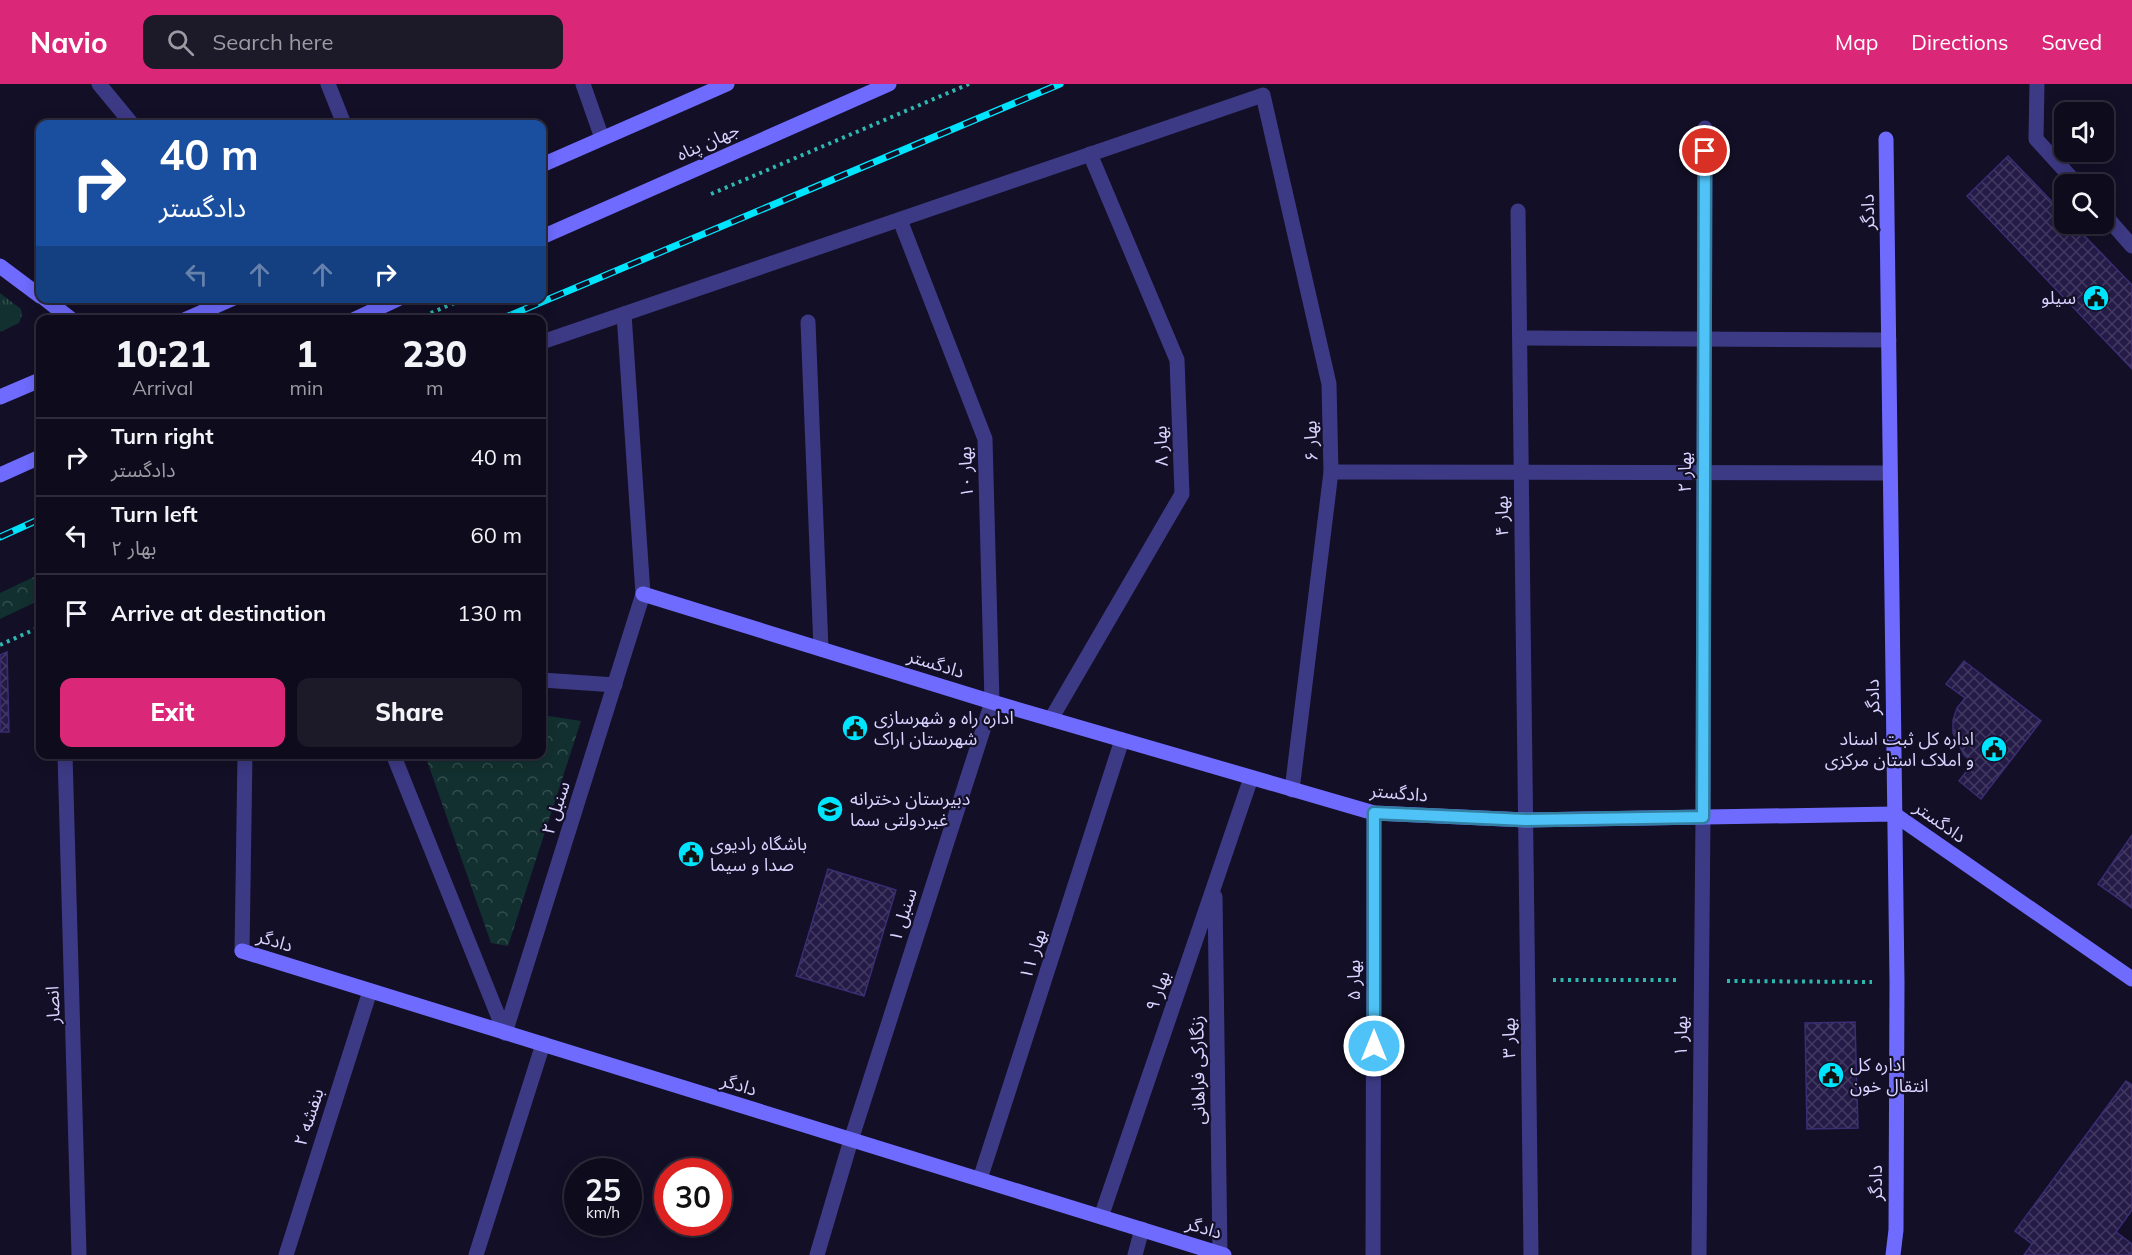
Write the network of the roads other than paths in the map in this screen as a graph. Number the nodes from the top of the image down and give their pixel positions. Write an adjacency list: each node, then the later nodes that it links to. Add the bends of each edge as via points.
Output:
1 (99, 84): 7 (street)
2 (328, 84): 8 (street)
3 (583, 84): 10 (street)
4 (727, 84): 10 (street)
5 (889, 84): 18 (street, جهان پناه)
6 (2037, 84): 14 (street, via 2036,138)
7 (129, 120)
8 (342, 120)
9 (1705, 128): 31 (street, بهار ۲)
10 (602, 138): 13 (street)
11 (1886, 139): 32 (street, دادگر)
12 (1090, 154): 16 (street); 37 (street, بهار ۶, via 1263,96 1329,384); 47 (street, بهار ۸, via 1178,360 1182,494)
13 (546, 163)
14 (2068, 174)
15 (1518, 211): 30 (street, بهار ۴)
16 (900, 220): 25 (street); 46 (street, بهار ۱۰, via 985,439)
17 (2114, 226): 19 (street)
18 (546, 235)
19 (2132, 246)
20 (0, 266): 21 (street)
21 (36, 293)
22 (50, 303): 26 (street)
23 (223, 303): 27 (street)
24 (389, 303): 28 (street)
25 (624, 314): 33 (street); 42 (street)
26 (65, 315)
27 (195, 315)
28 (363, 315)
29 (808, 322): 43 (street)
30 (1520, 338): 31 (street); 38 (street, بهار ۴)
31 (1704, 339): 32 (street); 39 (street, بهار ۲)
32 (1889, 340): 40 (street, دادگر)
33 (546, 341)
34 (36, 382): 35 (street)
35 (0, 397)
36 (36, 459): 41 (street)
37 (1331, 472): 38 (street); 53 (street, بهار ۶)
38 (1521, 472): 39 (street); 57 (street, بهار ۴)
39 (1704, 473): 40 (street); 56 (street, بهار ۲)
40 (1890, 473): 55 (street, دادگر)
41 (0, 475)
42 (643, 594): 43 (street, دادگستر); 45 (street, سنبل ۲)
43 (821, 649): 46 (street, دادگستر)
44 (546, 680): 45 (street)
45 (615, 685): 61 (street, سنبل ۲)
46 (992, 702): 47 (street, دادگستر); 63 (street, سنبل ۱)
47 (1051, 719): 48 (street, دادگستر)
48 (1122, 740): 52 (street, دادگستر); 64 (street, بهار ۱۱)
49 (65, 759): 68 (street, انصار)
50 (245, 759): 60 (street, دادگر, via 242,951)
51 (395, 759): 61 (street)
52 (1251, 778): 53 (street, دادگستر); 58 (street, بهار ۹)
53 (1292, 790): 54 (street, دادگستر)
54 (1374, 813): 57 (street, دادگستر); 73 (street, بهار ۵)
55 (1894, 814): 56 (street, دادگستر); 59 (street, دادگستر); 76 (street, دادگر)
56 (1703, 817): 57 (street, دادگستر); 75 (street, بهار ۱)
57 (1526, 820): 74 (street, بهار ۳)
58 (1215, 886): 65 (street, بهار ۹); 67 (street, زنگارکی فراهانی)
59 (2132, 978)
60 (370, 991): 61 (street, دادگر); 69 (street, بنفشه ۲)
61 (505, 1033): 62 (street, دادگر)
62 (543, 1044): 63 (street, دادگر); 70 (street)
63 (851, 1140): 64 (street, دادگر); 71 (street, سنبل ۱)
64 (980, 1179): 65 (street, دادگر)
65 (1101, 1217): 66 (street, دادگر)
66 (1142, 1229): 67 (street, دادگر); 72 (street)
67 (1222, 1254)
68 (79, 1255)
69 (286, 1255)
70 (476, 1255)
71 (817, 1255)
72 (1135, 1255)
73 (1373, 1255)
74 (1531, 1255)
75 (1699, 1255)
76 (1893, 1255)

